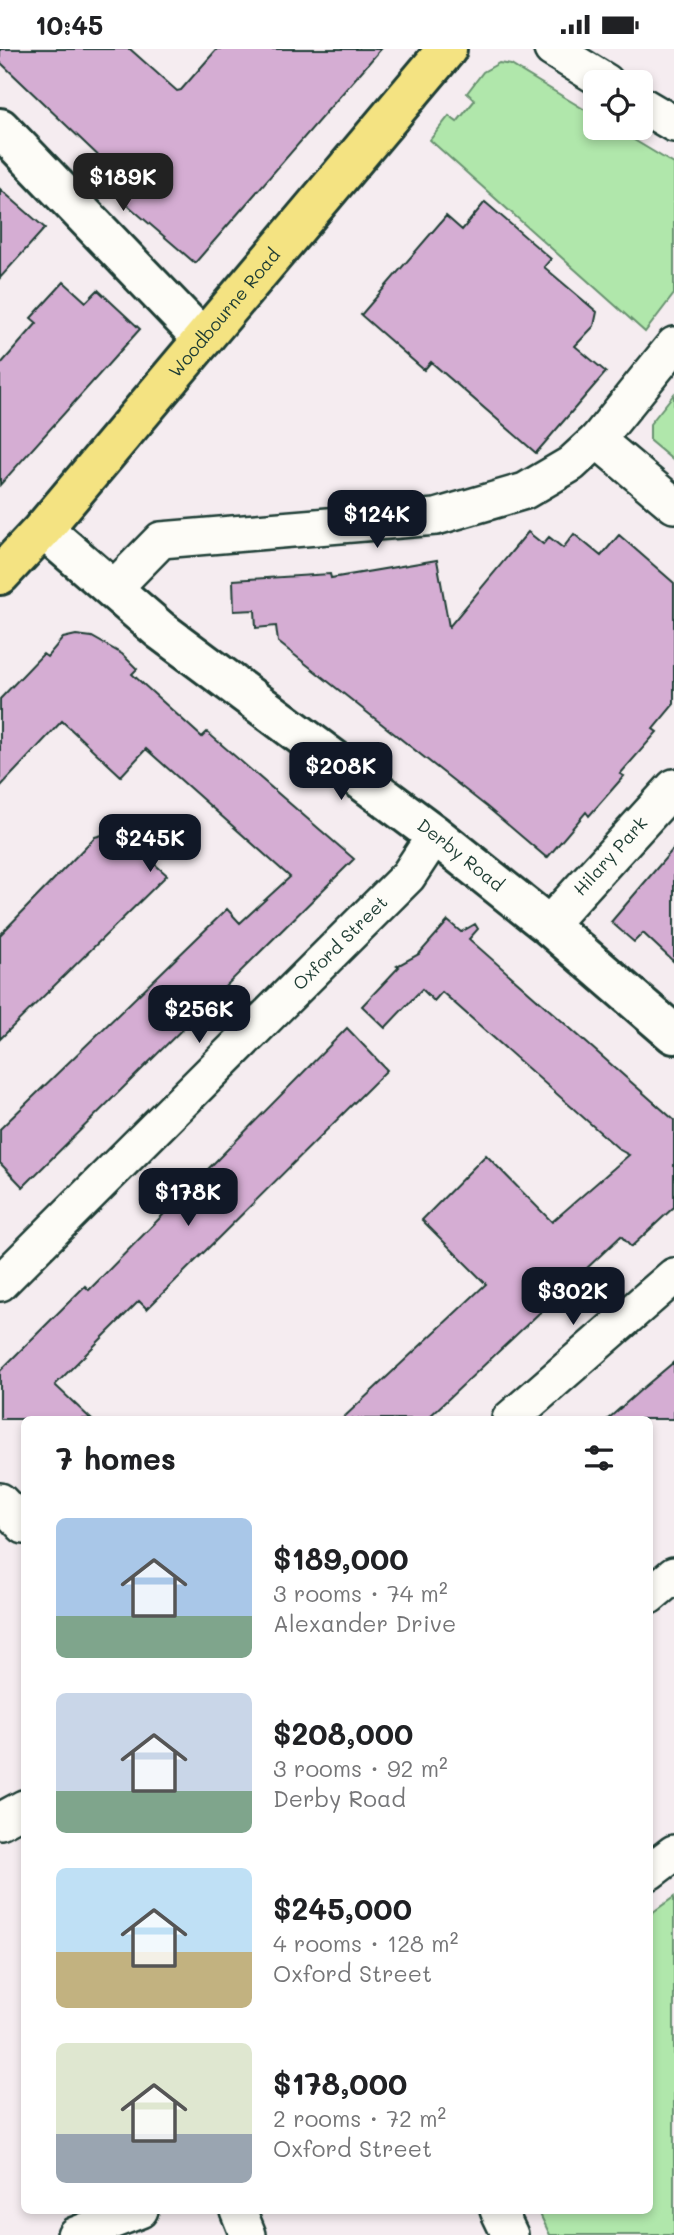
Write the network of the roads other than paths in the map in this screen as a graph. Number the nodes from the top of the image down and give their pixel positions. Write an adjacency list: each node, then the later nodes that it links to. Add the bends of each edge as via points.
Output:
1 (552, 49): 3 (street)
2 (438, 52): 7 (main road, Woodbourne Road)
3 (586, 70)
4 (653, 112): 5 (street)
5 (674, 124)
6 (0, 128): 7 (main road)
7 (202, 339): 11 (main road, Woodbourne Road)
8 (674, 345): 9 (street)
9 (597, 440): 10 (street); 13 (street, via 571,464 525,491 436,517 161,540)
10 (674, 505)
11 (43, 529): 12 (main road, Woodbourne Road); 13 (main road, Derby Road)
12 (0, 575)
13 (113, 589): 15 (main road, Derby Road, via 160,630)
14 (674, 787): 16 (street, Hilary Park)
15 (435, 835): 16 (main road, Derby Road); 19 (street, Oxford Street, via 408,876)
16 (548, 925): 17 (main road, Derby Road)
17 (674, 1034)
18 (674, 1276): 20 (street)
19 (0, 1283)
20 (513, 1416)
21 (0, 1501): 22 (street)
22 (21, 1522)
23 (674, 1575): 24 (street)
24 (653, 1593)
25 (21, 1810): 26 (street)
26 (0, 1821)
27 (674, 1853): 28 (street)
28 (653, 1869)
29 (130, 2214): 32 (street)
30 (240, 2214): 33 (street)
31 (500, 2214): 34 (street)
32 (75, 2235)
33 (248, 2235)
34 (510, 2235)

